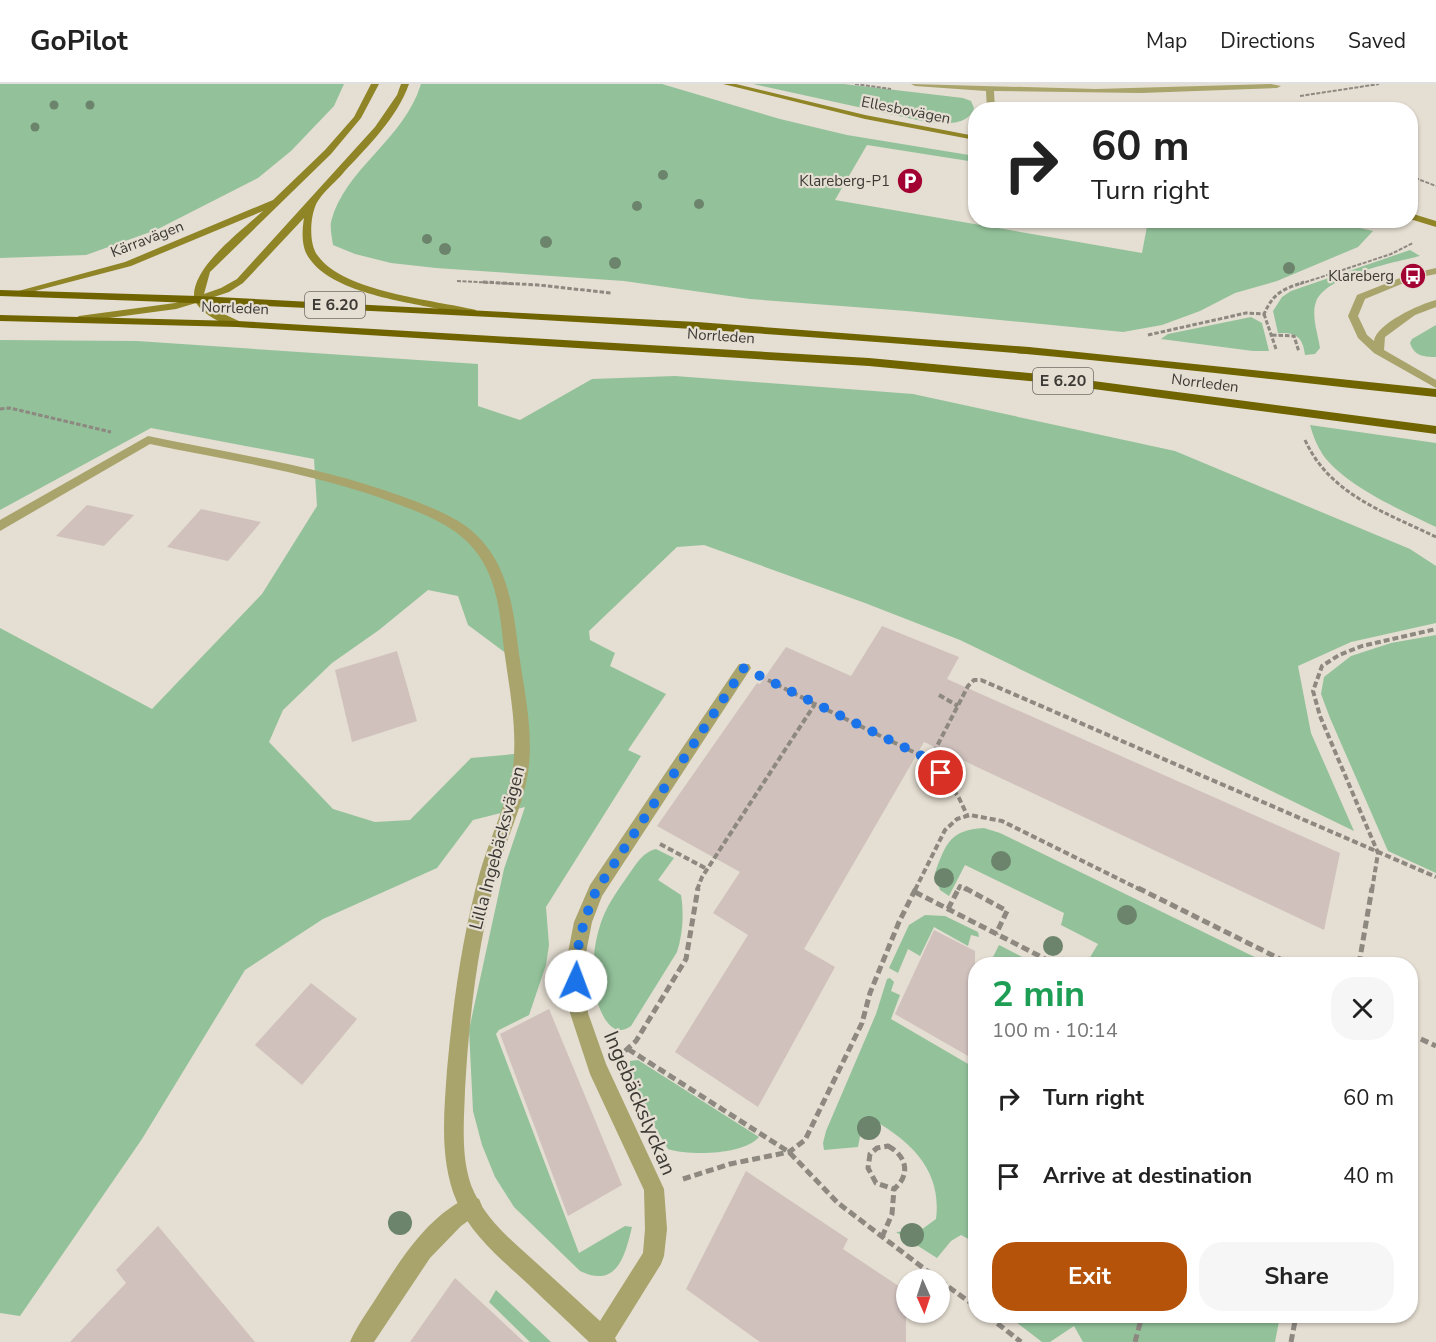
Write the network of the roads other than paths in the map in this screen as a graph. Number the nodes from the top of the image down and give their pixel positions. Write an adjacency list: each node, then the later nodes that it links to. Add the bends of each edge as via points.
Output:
1 (375, 84): 10 (main road, Kärravägen, via 345,133)
2 (405, 84): 11 (main road, via 378,129)
3 (727, 84): 9 (main road, Ellesbovägen)
4 (915, 84): 7 (street)
5 (1276, 84): 6 (street, via 1179,91)
6 (1005, 88): 7 (street)
7 (990, 91): 8 (street)
8 (991, 102)
9 (968, 137)
10 (284, 198): 16 (main road, Kärravägen, via 128,264); 17 (main road, Kärravägen, via 212,264 198,289)
11 (311, 206): 17 (main road, via 240,280); 19 (main road, via 308,244 328,272 370,290)
12 (1418, 218): 13 (main road)
13 (1436, 223)
14 (1436, 271): 23 (street, via 1361,297 1353,316 1362,336)
15 (0, 293): 16 (highway, Norrleden / E 6.20)
16 (16, 293): 17 (highway, Norrleden / E 6.20)
17 (198, 299): 19 (highway, Norrleden / E 6.20); 21 (main road, via 151,311); 22 (main road, via 205,308)
18 (1436, 303): 23 (street, via 1411,313 1380,336)
19 (472, 312): 25 (highway, Norrleden / E 6.20, via 1029,351)
20 (0, 318): 21 (highway, Norrleden / E 6.20)
21 (76, 320): 22 (highway, Norrleden / E 6.20)
22 (237, 324): 26 (highway, Norrleden / E 6.20, via 869,362 1040,378)
23 (1378, 351): 24 (street)
24 (1436, 385)
25 (1436, 393)
26 (1436, 430)
27 (0, 526): 29 (street, Lilla Ingebäcksvägen, via 148,440 315,476 393,498 451,523 476,542 493,565 501,584 516,675 522,742 521,766 482,899 460,1021 456,1155 465,1197)
28 (744, 668): 30 (street, Ingebäckslyckan, via 596,891 583,922 575,963 579,1012 600,1075 654,1189 653,1256)
29 (472, 1206): 30 (street, Lilla Ingebäcksvägen, via 498,1242); 31 (street, via 452,1219 417,1257)
30 (604, 1340)
31 (361, 1342)

